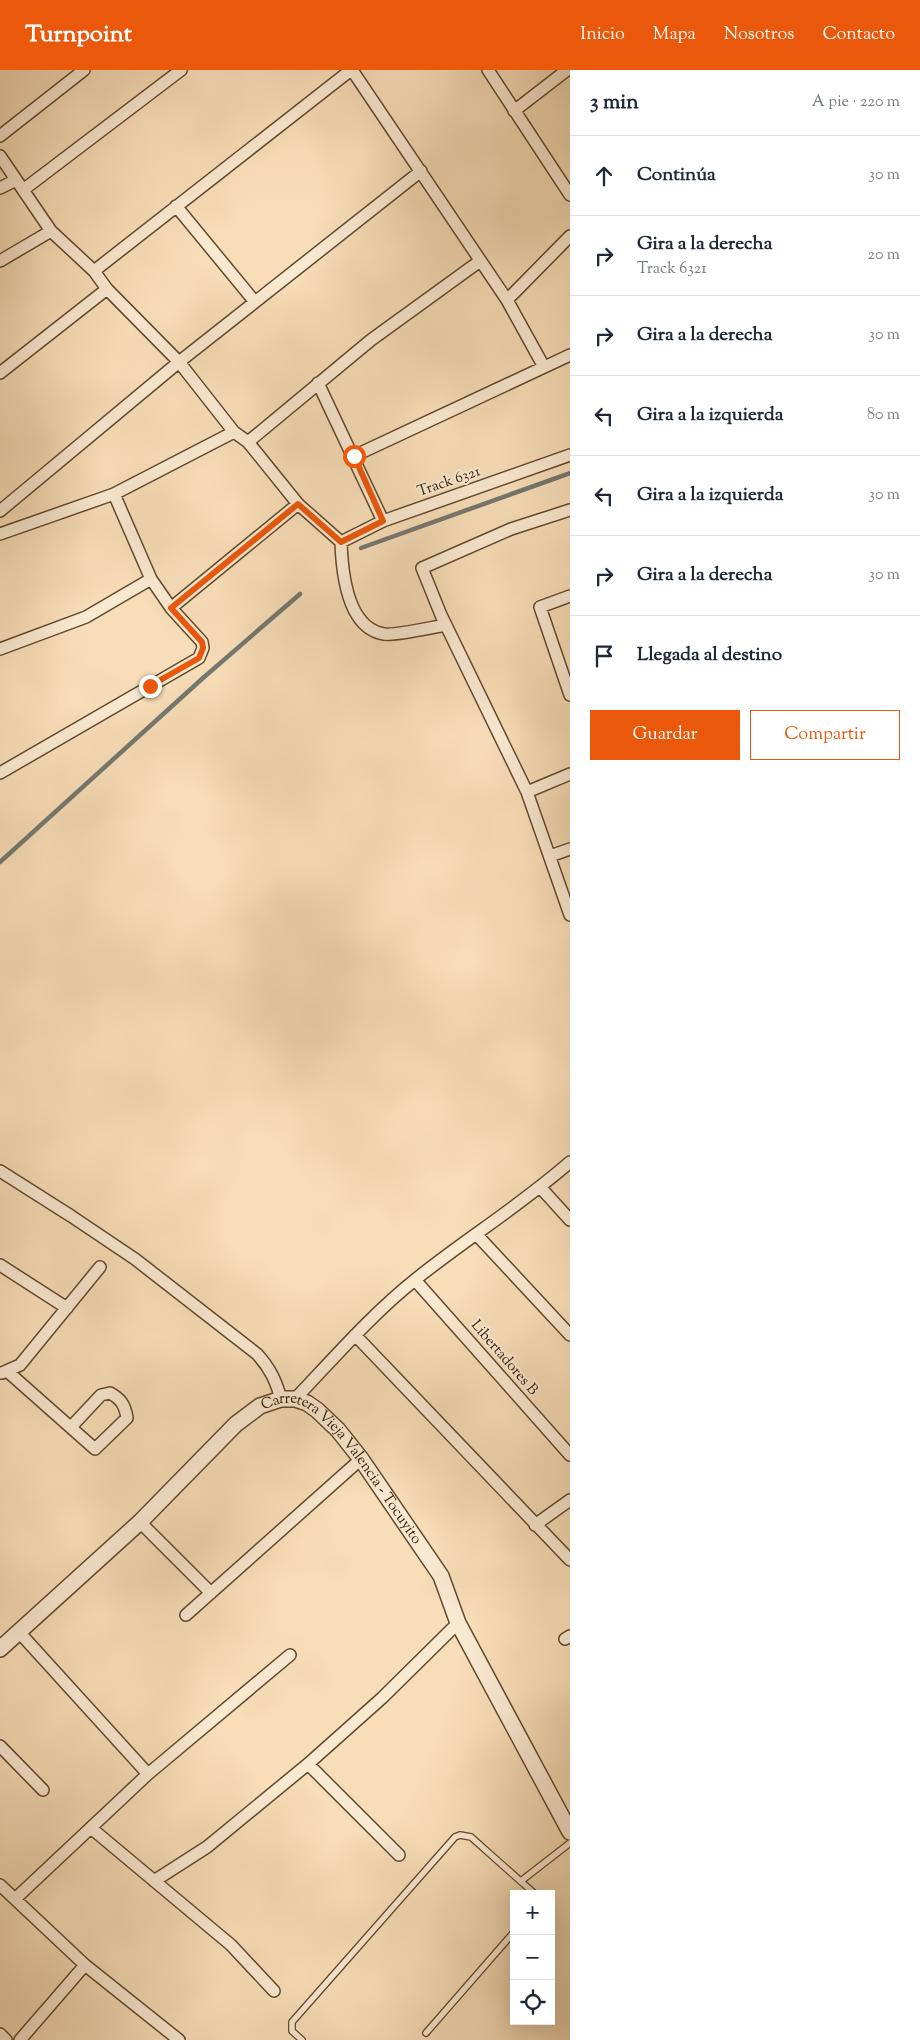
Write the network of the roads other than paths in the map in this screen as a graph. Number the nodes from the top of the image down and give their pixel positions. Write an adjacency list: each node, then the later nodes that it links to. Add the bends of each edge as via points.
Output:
1 (84, 70): 7 (street)
2 (181, 70): 12 (street)
3 (352, 70): 9 (street); 14 (street)
4 (488, 70): 6 (street)
5 (567, 70): 6 (street)
6 (514, 111): 13 (street)
7 (0, 136)
8 (0, 156): 10 (street)
9 (421, 171): 18 (street); 22 (street)
10 (16, 180): 11 (street); 12 (street)
11 (0, 188)
12 (23, 190): 15 (street)
13 (570, 195)
14 (176, 206): 19 (street); 22 (street)
15 (50, 231): 17 (street); 19 (street)
16 (570, 236): 21 (street)
17 (0, 261)
18 (480, 261): 21 (street); 27 (street)
19 (94, 271): 20 (street)
20 (106, 289): 24 (street); 26 (street)
21 (507, 300): 25 (street)
22 (255, 302): 24 (street)
23 (570, 355): 25 (street)
24 (178, 362): 28 (street); 35 (street)
25 (544, 367): 31 (street)
26 (0, 373)
27 (318, 383): 29 (street); 31 (street)
28 (234, 432): 29 (street); 32 (street)
29 (248, 442): 33 (street)
30 (570, 455): 36 (street, Track 6321)
31 (354, 456): 36 (street)
32 (114, 494): 37 (street); 39 (street)
33 (298, 504): 38 (street); 41 (street)
34 (570, 510): 42 (street, via 511,529 422,568)
35 (0, 511)
36 (383, 521): 38 (street, Track 6321)
37 (0, 534)
38 (341, 542): 42 (street, via 348,593 365,626 384,634)
39 (151, 579): 41 (street); 43 (street, via 86,617)
40 (570, 596): 44 (street, via 540,607)
41 (171, 608): 45 (street, via 202,642 199,658)
42 (446, 625): 47 (street)
43 (0, 649)
44 (570, 695)
45 (0, 773)
46 (570, 774): 47 (street)
47 (527, 792): 49 (street)
48 (570, 849): 49 (street)
49 (550, 856): 50 (street)
50 (570, 915)
51 (570, 1162): 53 (street)
52 (0, 1170): 63 (street, via 135,1259 257,1354)
53 (541, 1188): 54 (street); 55 (street)
54 (570, 1220)
55 (476, 1234): 58 (street); 60 (street)
56 (0, 1265): 59 (street)
57 (100, 1267): 59 (street)
58 (415, 1280): 61 (street); 65 (street, Libertadores B)
59 (66, 1308): 62 (street, via 20,1365)
60 (570, 1334)
61 (355, 1335): 63 (street); 69 (street)
62 (4, 1372): 64 (street)
63 (288, 1399): 66 (street, Carretera Vieja Valencia - Tocuyito, via 307,1403 317,1410 338,1430); 68 (street, Carretera Vieja Valencia - Tocuyito, via 260,1406 236,1424)
64 (71, 1428): 64 (street, via 96,1449 127,1418 126,1409 121,1399 110,1393 101,1395)
65 (570, 1455)
66 (360, 1459): 71 (street); 73 (street, Carretera Vieja Valencia - Tocuyito, via 441,1576)
67 (570, 1500): 69 (street)
68 (140, 1522): 71 (street); 74 (street, Carretera Vieja Valencia - Tocuyito)
69 (535, 1525): 70 (street)
70 (570, 1560)
71 (211, 1593): 72 (street)
72 (186, 1615)
73 (458, 1623): 78 (street, via 382,1698); 82 (street, Carretera Vieja Valencia - Tocuyito)
74 (19, 1632): 75 (street, Carretera Vieja Valencia - Tocuyito); 79 (street)
75 (0, 1649)
76 (290, 1655): 79 (street)
77 (0, 1746): 80 (street)
78 (308, 1764): 84 (street); 85 (street, via 207,1847)
79 (148, 1774): 81 (street)
80 (43, 1790)
81 (91, 1828): 85 (street); 89 (street)
82 (570, 1832)
83 (570, 1843): 86 (lane)
84 (399, 1855)
85 (154, 1881): 92 (street, via 231,1946)
86 (521, 1881): 88 (lane); 98 (lane, via 471,1837 460,1835 451,1840 292,2022 292,2031)
87 (0, 1885): 89 (street)
88 (531, 1890)
89 (15, 1899): 91 (street)
90 (511, 1935): 93 (lane)
91 (85, 1965): 96 (street); 97 (street)
92 (274, 1991)
93 (426, 2033)
94 (0, 2034): 95 (street)
95 (6, 2040)
96 (20, 2040)
97 (178, 2040)
98 (302, 2040)

